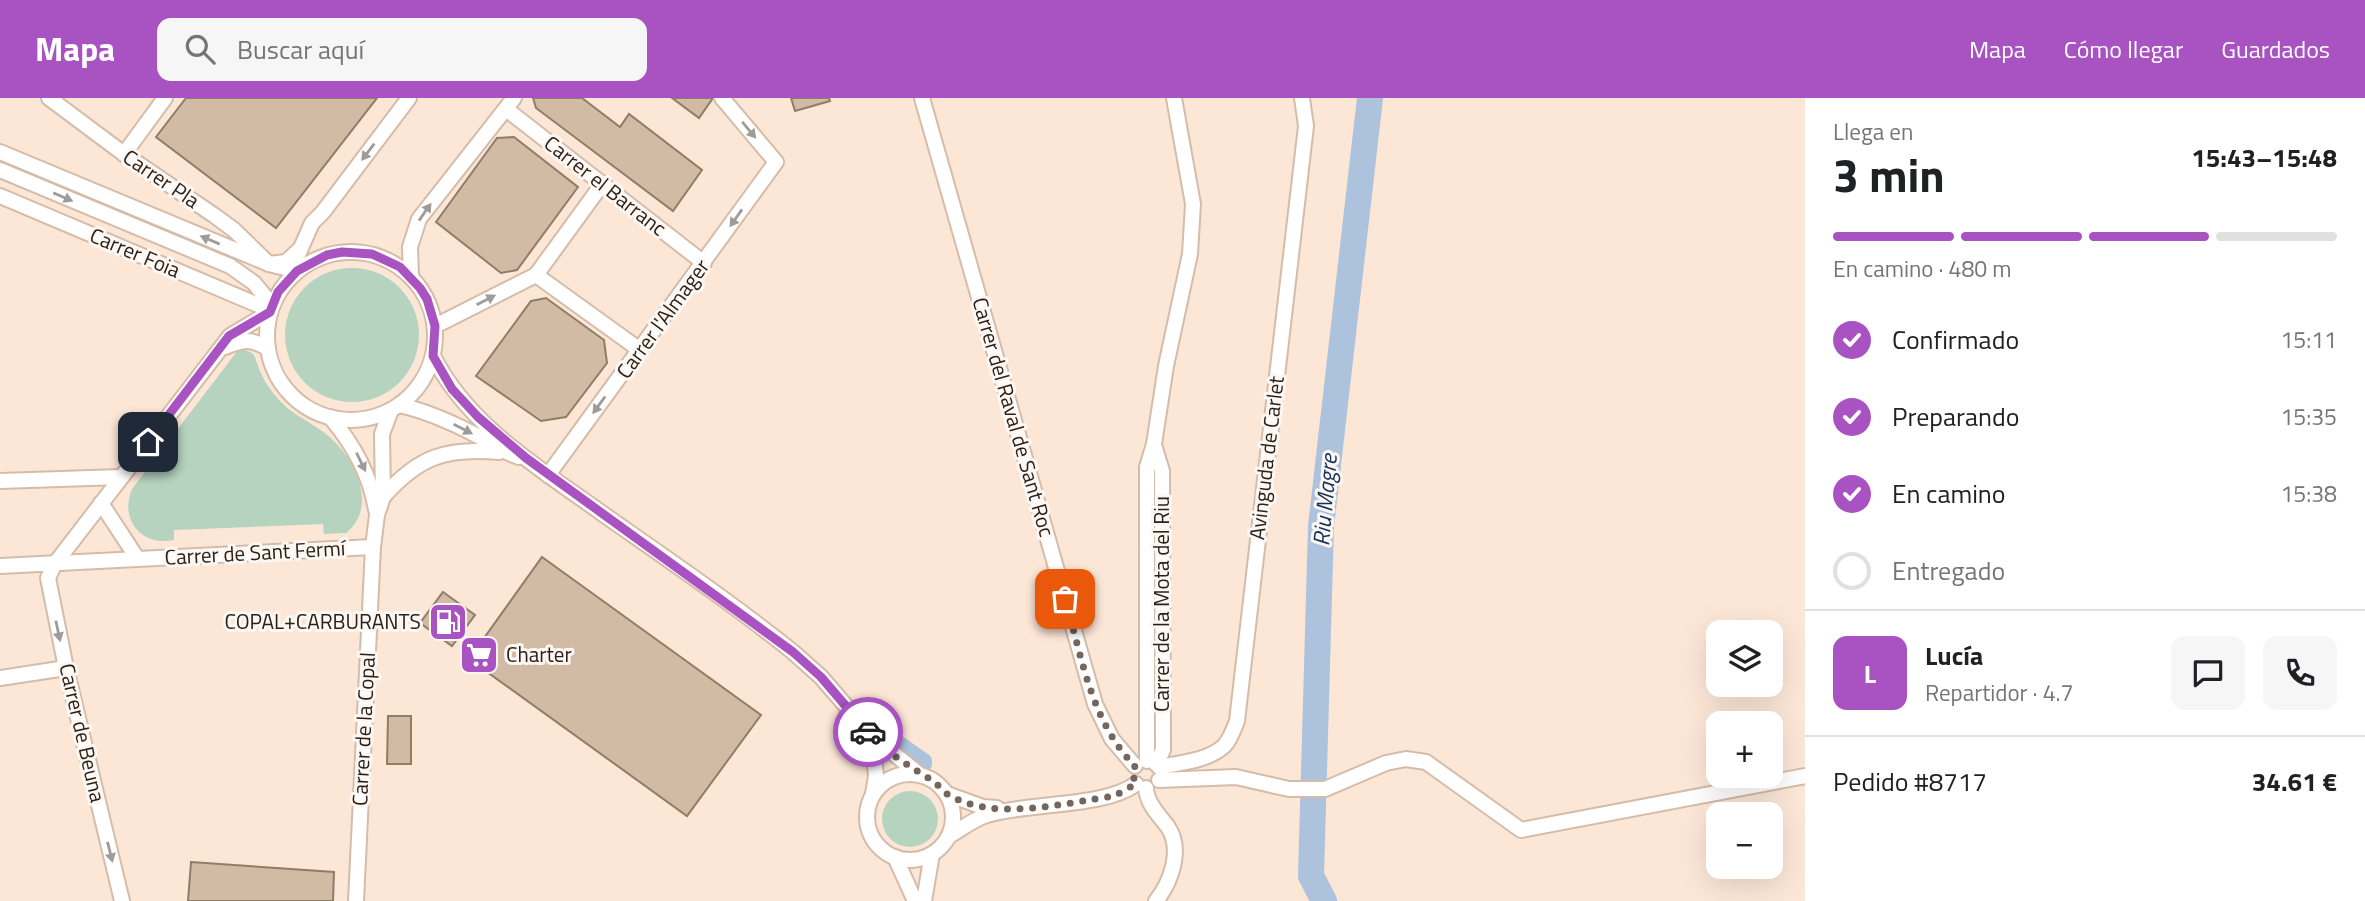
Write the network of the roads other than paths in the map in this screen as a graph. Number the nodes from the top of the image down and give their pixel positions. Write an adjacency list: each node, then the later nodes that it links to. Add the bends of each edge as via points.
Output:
1 (49, 98): 10 (street, Carrer Pla)
2 (165, 98): 10 (street)
3 (409, 98): 14 (street, one-way to 14, via 312,223)
4 (722, 98): 15 (street, Carrer l'Almager, one-way to 15, via 776,162)
5 (922, 98): 43 (street, Carrer del Raval de Sant Roc, via 1095,704 1112,739)
6 (1302, 98): 43 (street, Avinguda de Carlet, via 1306,127 1237,721 1223,746 1214,752)
7 (1175, 100): 43 (street, Carrer de la Mota del Riu, via 1193,204 1190,254 1154,444 1162,471 1163,750)
8 (510, 103): 12 (street, Carrer el Barranc); 19 (street, one-way to 8, via 410,247 419,219)
9 (0, 152): 16 (street, one-way to 9)
10 (124, 154): 16 (street, Carrer Pla, via 234,230)
11 (0, 170): 20 (street, one-way to 20, via 230,266 254,283)
12 (603, 183): 15 (street, Carrer el Barranc); 18 (street)
13 (0, 196): 20 (street, Carrer Foia)
14 (299, 250): 16 (street, via 286,262); 17 (street)
15 (705, 263): 24 (street, Carrer l'Almager)
16 (269, 264): 17 (street)
17 (298, 270): 19 (street, via 327,255 357,252 386,259); 20 (street, via 278,292)
18 (536, 275): 21 (street, one-way to 18); 24 (street)
19 (411, 277): 21 (street, via 427,299)
20 (271, 309): 22 (street); 23 (street, via 229,336)
21 (435, 326): 25 (street)
22 (267, 348): 23 (street, via 243,339); 27 (street, via 288,392)
23 (217, 350): 31 (street)
24 (640, 350): 30 (street, Carrer l'Almager, one-way to 30)
25 (433, 356): 26 (street, via 421,384); 29 (street, via 464,404)
26 (395, 408): 27 (street, via 361,420); 28 (street, one-way to 28, via 431,413); 33 (street, Carrer de la Copal, via 382,434)
27 (330, 417): 35 (street, Carrer de la Copal, one-way to 35, via 362,463)
28 (503, 452): 29 (street); 33 (street, Carrer de la Copal, via 459,451 431,458 407,472)
29 (526, 458): 30 (street)
30 (548, 475): 42 (street, via 793,652)
31 (121, 477): 32 (street); 34 (street)
32 (0, 481)
33 (383, 497): 35 (street, Carrer de la Copal)
34 (101, 503): 37 (street, Carrer de Sant Fermí); 38 (street)
35 (377, 515): 36 (street, Carrer de la Copal)
36 (373, 547): 37 (street, Carrer de Sant Fermí); 54 (street, Carrer de la Copal)
37 (137, 558): 38 (street, Carrer de Sant Fermí)
38 (54, 565): 39 (street, Carrer de Sant Fermí); 40 (street, Carrer de Beuna, one-way to 40, via 48,578)
39 (0, 566)
40 (66, 668): 41 (street); 53 (street, Carrer de Beuna, one-way to 53)
41 (0, 678)
42 (872, 736): 44 (street); 48 (street)
43 (1151, 768): 45 (street, via 1236,777 1296,790 1325,789 1406,759 1426,762 1521,830); 46 (street, via 1154,786); 46 (street, Carrer de la Mota del Riu, via 1132,773)
44 (920, 775): 47 (street); 48 (street, via 893,778)
45 (1805, 776)
46 (1141, 786): 49 (street, via 1114,796); 57 (street, via 1170,831 1175,859 1169,884)
47 (947, 794): 49 (street, via 983,807); 50 (street, via 953,822)
48 (873, 795): 52 (street, via 869,831 875,842)
49 (1013, 809): 50 (street, via 984,816)
50 (949, 836): 51 (street)
51 (932, 854): 52 (street, via 920,859); 56 (street)
52 (895, 857): 55 (street)
53 (122, 901)
54 (356, 901)
55 (915, 901)
56 (924, 901)
57 (1156, 901)

